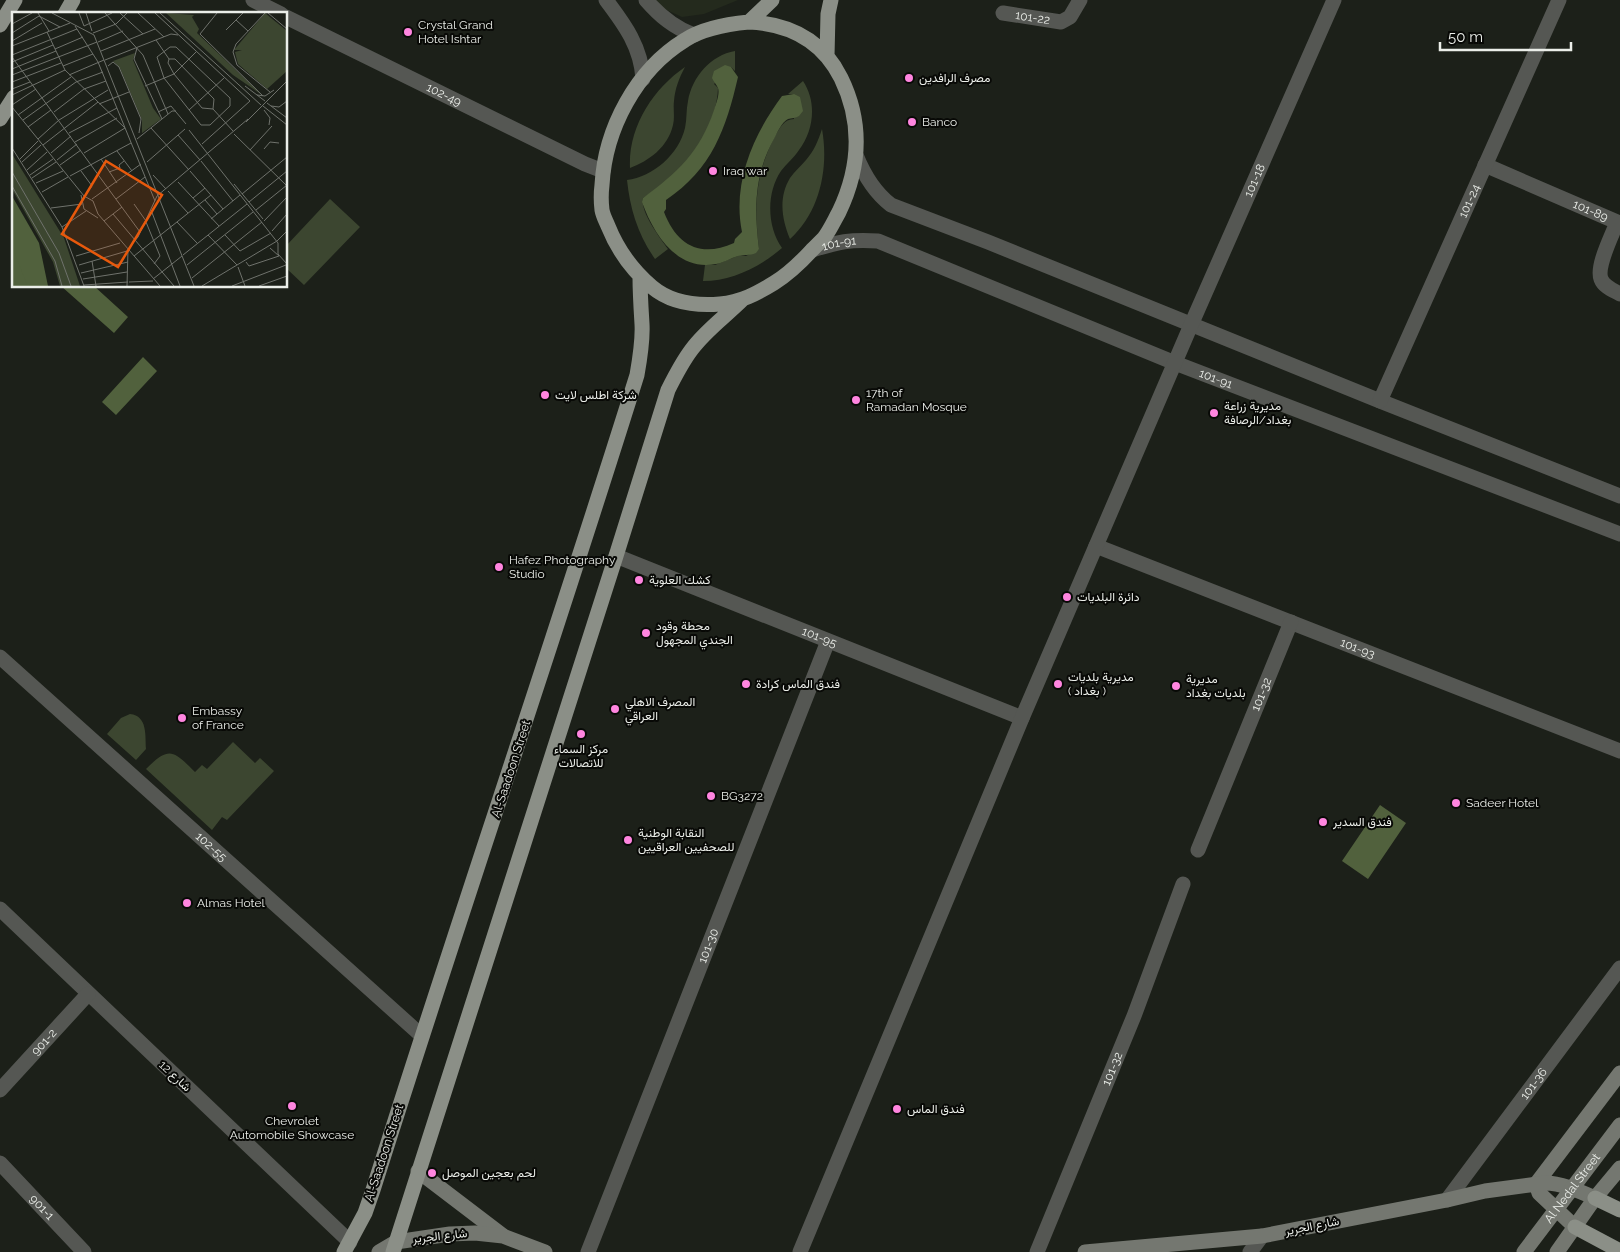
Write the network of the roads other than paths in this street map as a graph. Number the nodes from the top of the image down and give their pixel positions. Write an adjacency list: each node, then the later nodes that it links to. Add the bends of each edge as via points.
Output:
1 (15, 0): 16 (main road)
2 (73, 0): 11 (main road)
3 (253, 0): 12 (street)
4 (606, 0): 19 (street, via 635,42)
5 (646, 0): 17 (street, via 673,26)
6 (772, 0): 15 (main road)
7 (831, 0): 18 (main road)
8 (1080, 0): 13 (street, 101-22, via 1070,17 1061,22)
9 (1334, 0): 30 (street, 101-18)
10 (1559, 0): 23 (street, 101-24)
11 (66, 12)
12 (276, 12)
13 (1003, 13)
14 (288, 18): 24 (street, 102-49)
15 (749, 22): 17 (main road, via 720,26); 18 (main road, via 784,27 815,44)
16 (0, 25)
17 (694, 35): 19 (main road, via 658,61)
18 (827, 56): 22 (main road, via 838,71 851,101)
19 (643, 79): 24 (main road, via 617,122)
20 (12, 100): 21 (main road)
21 (0, 119)
22 (856, 155): 26 (main road, via 842,204 824,237); 30 (street, via 871,184 890,205)
23 (1485, 165): 25 (street, 101-89); 32 (street, 101-24)
24 (603, 171): 27 (main road, via 602,211 614,241)
25 (1619, 219): 28 (street, 101-89, via 1600,268 1601,280)
26 (812, 250): 29 (main road, via 788,275); 31 (street, 101-91, via 855,239 878,241)
27 (640, 277): 29 (main road, via 673,300 709,305); 47 (main road, Al-Saadoon Street, via 642,349 637,375)
28 (1620, 294)
29 (743, 299): 36 (main road, via 693,348 668,390)
30 (1191, 325): 31 (street, 101-18); 32 (street)
31 (1175, 362): 34 (street, 101-91); 35 (street, 101-18)
32 (1380, 401): 33 (street)
33 (1620, 496)
34 (1620, 534)
35 (1096, 546): 37 (street, 101-93); 40 (street, 101-18)
36 (616, 556): 38 (street, 101-95); 53 (main road)
37 (1291, 622): 41 (street, 101-93); 42 (street, 101-32)
38 (828, 640): 40 (street, 101-95); 68 (street, 101-30)
39 (0, 657): 47 (street, 102-55)
40 (1022, 718): 69 (street, 101-18)
41 (1620, 751)
42 (1198, 850)
43 (1183, 884): 70 (street, 101-32, via 1134,1016)
44 (0, 909): 46 (street, شارع 12)
45 (1620, 968): 57 (street, 101-36)
46 (88, 994): 49 (street, 901-2); 63 (street, شارع 12)
47 (422, 1036): 63 (main road, Al-Saadoon Street, via 365,1213)
48 (1620, 1073): 54 (main road)
49 (0, 1090)
50 (1620, 1125): 55 (main road, Al Nedal Street)
51 (0, 1164): 65 (street, 901-1)
52 (1620, 1168): 56 (main road, Al Nedal Street)
53 (418, 1171): 61 (main road, شارع الجرير); 64 (main road)
54 (1536, 1184): 55 (main road, شارع الجرير, via 1553,1183); 57 (main road, شارع الجرير); 58 (main road, via 1539,1193)
55 (1572, 1188): 56 (main road, شارع الجرير); 58 (main road, Al Nedal Street)
56 (1595, 1198): 59 (main road); 60 (main road, Al Nedal Street)
57 (1447, 1200): 62 (main road, شارع الجرير)
58 (1556, 1209): 60 (main road); 73 (main road, Al Nedal Street)
59 (1620, 1210)
60 (1574, 1227): 74 (main road, Al Nedal Street); 75 (main road)
61 (503, 1236): 64 (main road, شارع الجرير, via 450,1234); 67 (main road, شارع الجرير)
62 (1262, 1236): 71 (main road, شارع الجرير); 72 (street)
63 (347, 1247)
64 (394, 1247): 66 (main road, شارع الجرير)
65 (84, 1252)
66 (379, 1252)
67 (545, 1252)
68 (588, 1252)
69 (800, 1252)
70 (1037, 1252)
71 (1085, 1252)
72 (1250, 1252)
73 (1524, 1252)
74 (1557, 1252)
75 (1620, 1252)

